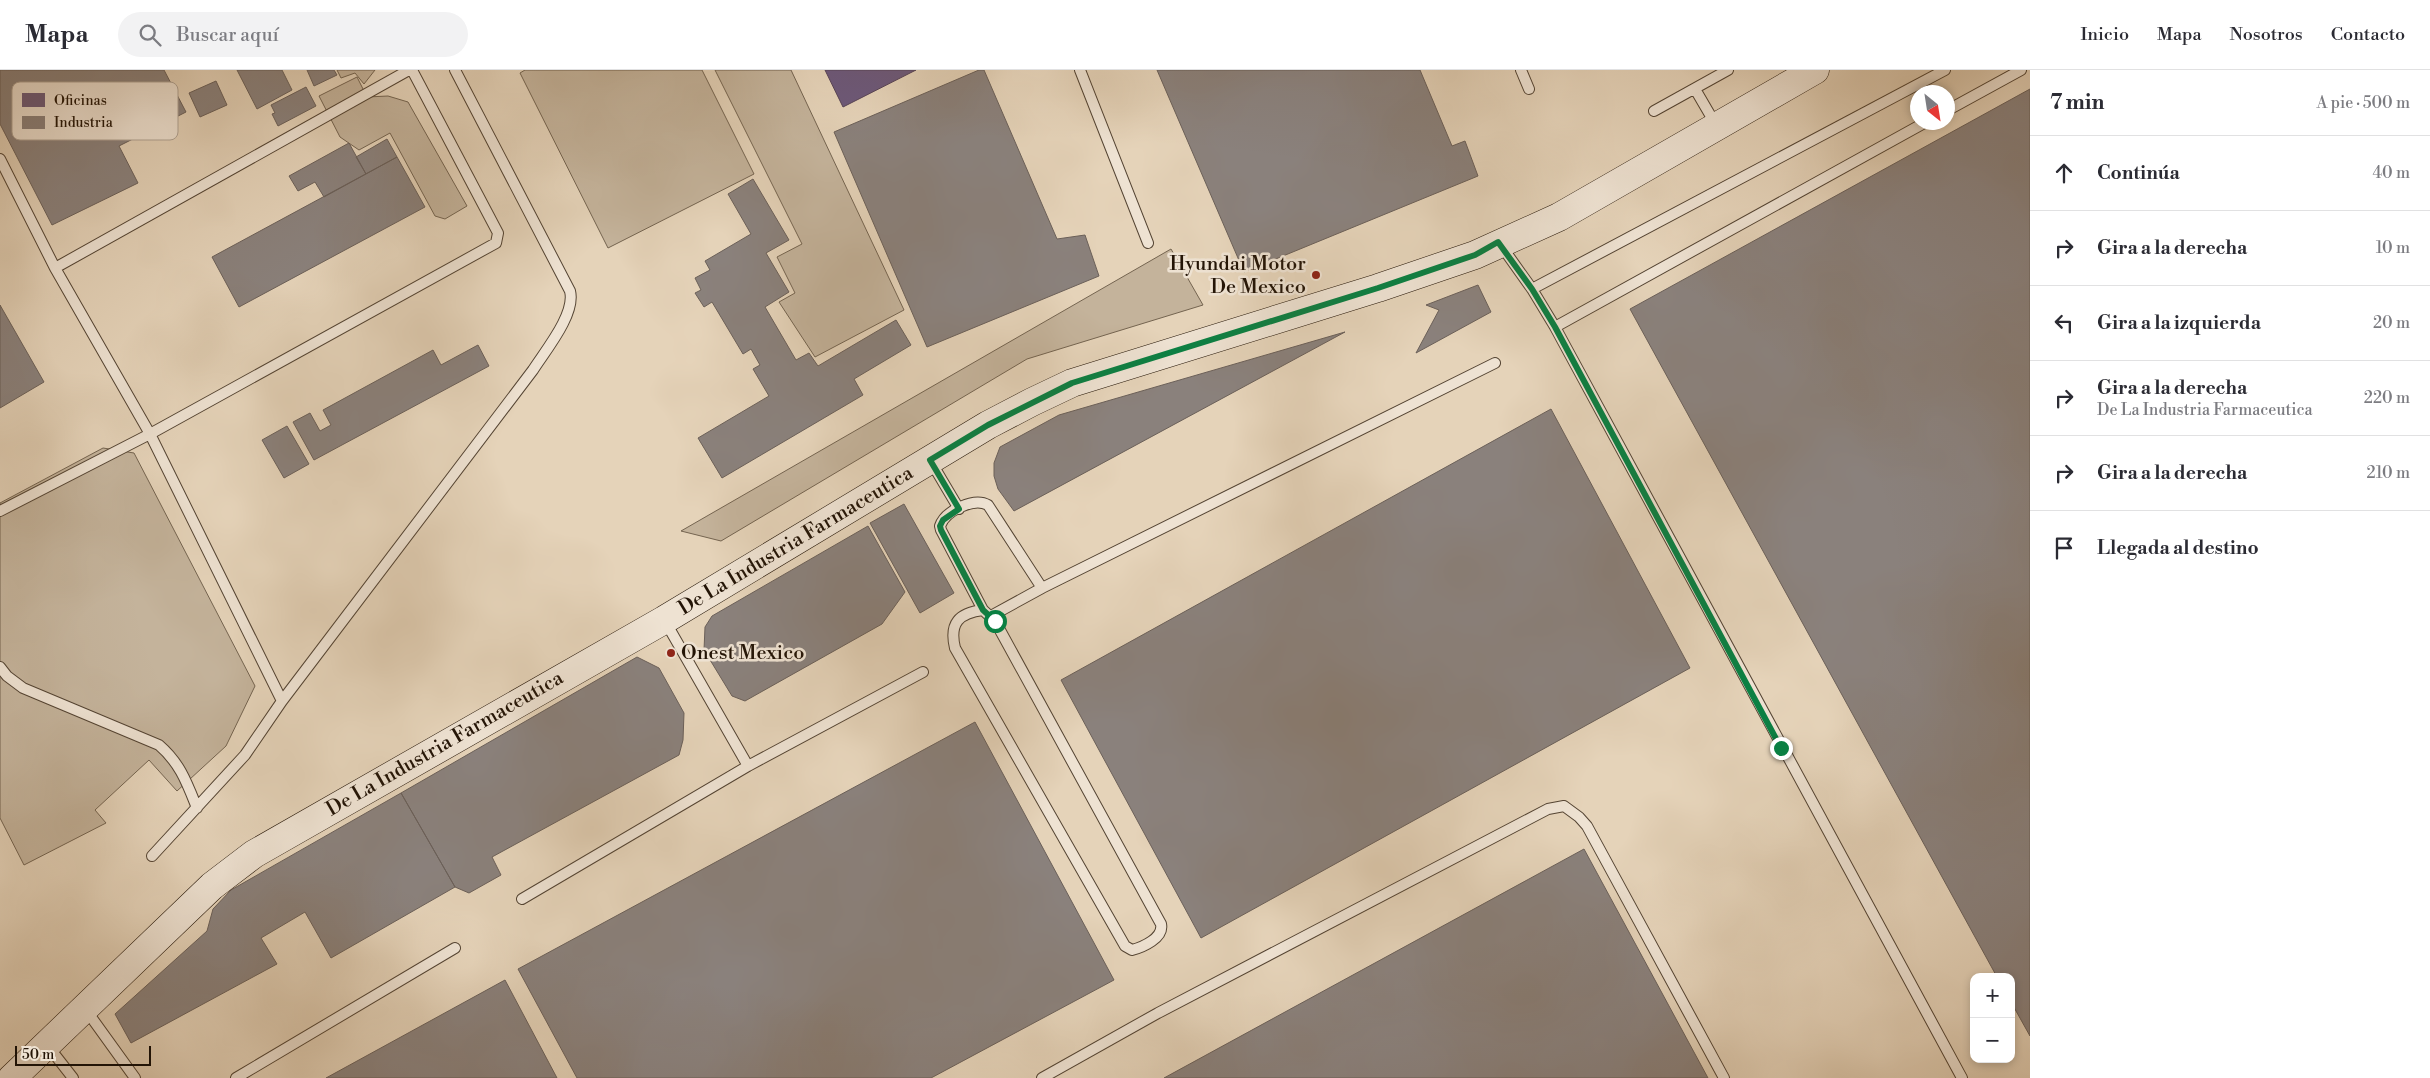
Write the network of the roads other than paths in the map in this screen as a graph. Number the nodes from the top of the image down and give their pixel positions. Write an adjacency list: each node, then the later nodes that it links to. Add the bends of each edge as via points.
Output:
1 (410, 70): 18 (lane); 22 (lane, via 498,233 496,243)
2 (456, 70): 31 (lane, via 570,291 571,305 563,324 533,370)
3 (1080, 70): 17 (lane)
4 (1521, 70): 10 (lane)
5 (1728, 70): 9 (lane)
6 (1815, 70): 13 (main road, De La Industria Farmaceutica)
7 (1945, 70): 19 (lane)
8 (2021, 70): 11 (lane)
9 (1695, 89): 12 (lane); 13 (lane)
10 (1529, 90)
11 (1955, 106)
12 (1654, 111)
13 (1716, 125): 16 (main road, De La Industria Farmaceutica, via 1559,217)
14 (1912, 130): 20 (lane)
15 (0, 159): 18 (lane)
16 (1498, 242): 19 (lane); 23 (main road, De La Industria Farmaceutica, via 1475,255 1397,282 1072,383 988,425)
17 (1148, 243)
18 (55, 268): 22 (lane)
19 (1532, 289): 20 (lane)
20 (1555, 327): 45 (lane)
21 (1495, 363): 26 (lane)
22 (150, 434): 25 (lane); 31 (lane)
23 (930, 460): 24 (lane); 28 (main road, De La Industria Farmaceutica)
24 (959, 509): 26 (lane, via 978,501 988,505); 27 (lane, via 940,526)
25 (0, 511)
26 (1042, 588): 27 (lane)
27 (987, 613): 27 (lane, via 1160,924 1158,936 1139,948 1132,950 1125,946 955,648 953,630 957,620 970,612)
28 (664, 620): 32 (lane); 37 (main road, De La Industria Farmaceutica, via 254,854 212,886)
29 (0, 667): 33 (lane, via 23,688 159,745 181,769)
30 (923, 672): 32 (lane)
31 (282, 701): 33 (lane, via 245,755)
32 (748, 766): 35 (lane)
33 (197, 808): 34 (lane)
34 (152, 856)
35 (522, 899)
36 (455, 948): 42 (lane)
37 (85, 1010): 38 (main road, De La Industria Farmaceutica); 41 (lane)
38 (47, 1045): 39 (main road, De La Industria Farmaceutica); 40 (lane)
39 (12, 1078)
40 (73, 1078)
41 (135, 1078)
42 (236, 1078)
43 (1042, 1078): 44 (lane, via 1158,1013 1548,809 1564,806 1587,826)
44 (1724, 1078)
45 (1962, 1078)

